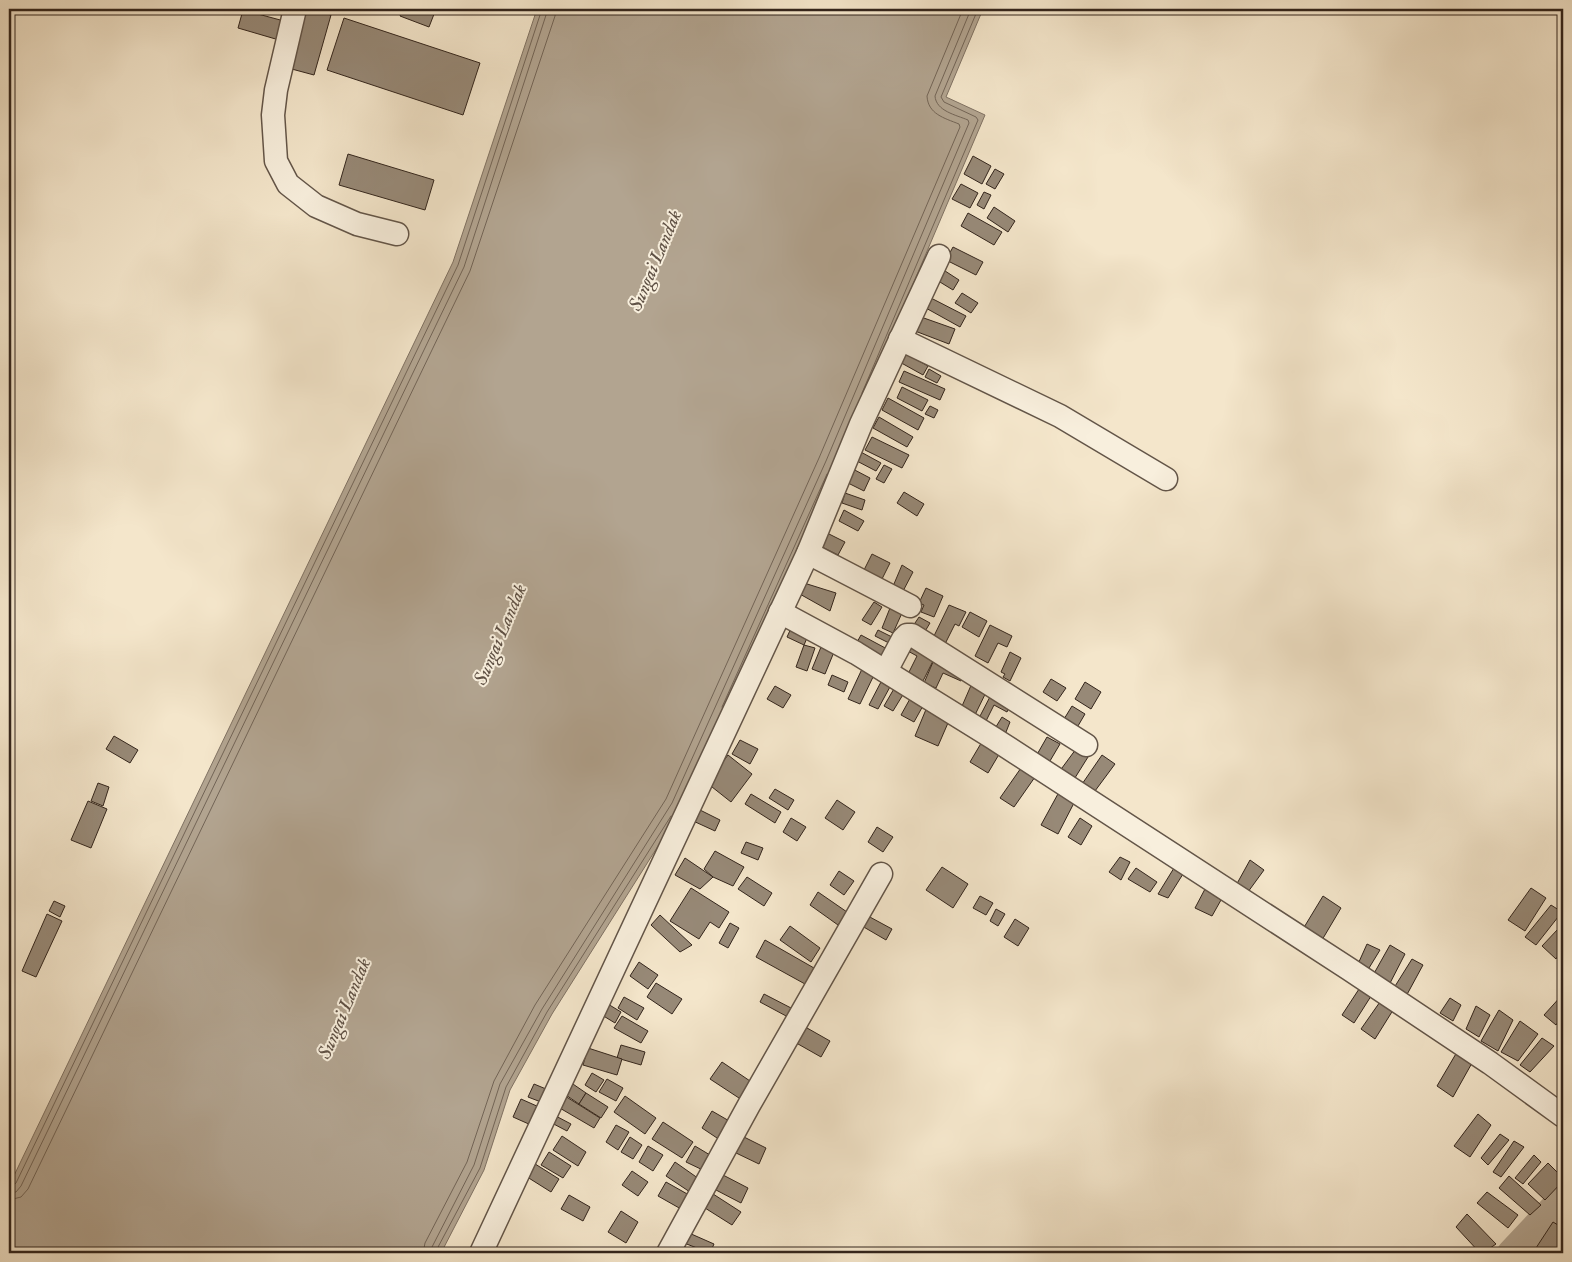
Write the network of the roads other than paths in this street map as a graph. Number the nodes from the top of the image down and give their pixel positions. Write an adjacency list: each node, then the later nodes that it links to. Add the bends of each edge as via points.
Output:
1 (295, 9): 2 (street, via 276,90 273,115 276,161 288,184 316,206 357,224)
2 (397, 234)
3 (939, 256): 4 (street)
4 (900, 339): 5 (street, via 1060,416); 6 (street)
5 (1166, 479)
6 (808, 553): 7 (street); 8 (street)
7 (910, 606)
8 (780, 612): 9 (street); 13 (street)
9 (886, 671): 10 (street, via 903,639 912,635); 12 (street, via 1349,969)
10 (1086, 745)
11 (881, 874): 14 (street)
12 (1563, 1116)
13 (481, 1253)
14 (668, 1253)

